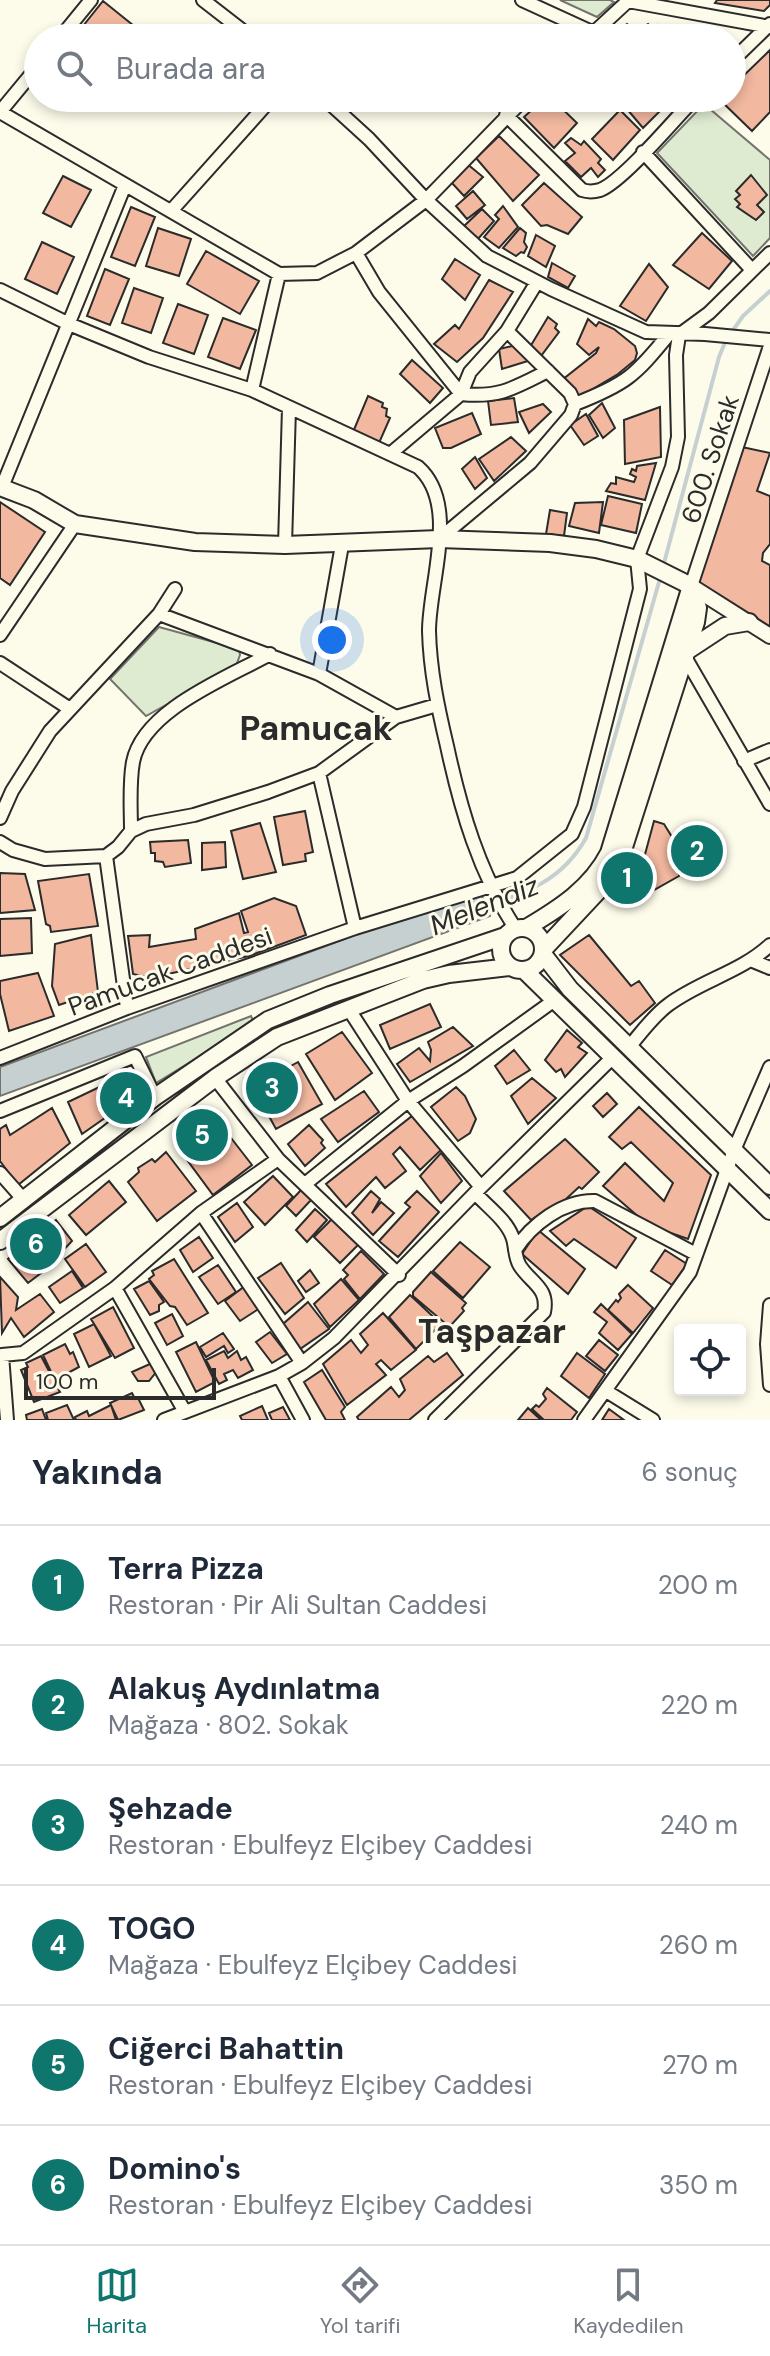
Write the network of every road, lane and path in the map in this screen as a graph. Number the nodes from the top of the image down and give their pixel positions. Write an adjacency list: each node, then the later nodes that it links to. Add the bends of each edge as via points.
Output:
1 (91, 0): 5 (street)
2 (203, 0): 6 (street)
3 (522, 0): 7 (street)
4 (628, 0): 8 (street); 9 (street)
5 (71, 24)
6 (234, 24)
7 (568, 24)
8 (603, 24)
9 (769, 25): 10 (street)
10 (746, 47)
11 (24, 83): 12 (street)
12 (0, 112): 19 (street)
13 (259, 112): 21 (street)
14 (339, 112): 20 (street)
15 (509, 112): 17 (street)
16 (682, 112): 18 (street)
17 (506, 115): 18 (street, via 582,190 603,189); 20 (street)
18 (643, 152): 24 (street)
19 (125, 185): 21 (street); 28 (street)
20 (426, 200): 22 (street); 26 (street, via 487,256)
21 (171, 211): 25 (street)
22 (356, 253): 25 (street, via 317,273); 35 (street, via 379,292)
23 (770, 253): 24 (street)
24 (752, 270): 30 (street, via 709,313)
25 (279, 274): 34 (street)
26 (537, 282): 29 (street); 30 (street, via 646,332)
27 (0, 290): 28 (street)
28 (69, 324): 34 (street); 39 (street)
29 (507, 331): 33 (street); 35 (street, via 470,372)
30 (674, 334): 31 (street); 36 (street, via 615,388); 44 (street, via 678,437)
31 (770, 340)
32 (770, 346): 45 (street, 600. Sokak)
33 (548, 371): 35 (street, via 505,392 485,397); 36 (street)
34 (252, 390): 37 (street)
35 (461, 394): 38 (street)
36 (575, 404): 41 (street, via 530,463)
37 (289, 408): 38 (street); 42 (street)
38 (390, 454): 41 (street, via 429,478 439,506)
39 (1, 487): 40 (main road)
40 (75, 524): 42 (main road, via 195,542); 49 (street)
41 (439, 539): 43 (main road); 44 (main road, via 550,543); 55 (street, via 429,628)
42 (285, 545): 43 (main road)
43 (342, 545): 54 (street)
44 (637, 559): 45 (main road); 66 (street, Pamucak Caddesi, via 640,589 584,807 572,834 517,878)
45 (688, 584): 48 (street); 52 (main road, via 698,608); 68 (main road, via 609,853 574,897)
46 (175, 589): 47 (street)
47 (159, 614): 51 (street); 56 (street)
48 (749, 622): 50 (street); 52 (main road, via 725,626)
49 (0, 635)
50 (770, 636)
51 (270, 654): 54 (street); 63 (street, via 169,711 141,740 133,763)
52 (686, 654): 59 (street); 70 (main road, via 616,872)
53 (0, 663): 56 (street)
54 (319, 674): 57 (street)
55 (437, 705): 57 (street); 66 (street, via 469,836)
56 (70, 709): 62 (street, via 50,731)
57 (396, 717): 60 (street)
58 (770, 750): 59 (street)
59 (744, 761): 61 (street)
60 (319, 773): 63 (street); 67 (street)
61 (770, 804)
62 (0, 818)
63 (131, 831): 65 (street)
64 (0, 842): 65 (street, via 45,859)
65 (106, 856): 75 (street)
66 (494, 889): 67 (street, Pamucak Caddesi); 68 (street)
67 (355, 928): 75 (street, Pamucak Caddesi)
68 (515, 931): 70 (main road, via 539,936); 72 (main road, via 501,946 501,954); 82 (main road, via 268,1020)
69 (770, 945): 71 (street)
70 (543, 952): 72 (main road, via 535,965); 77 (main road, via 570,989)
71 (753, 961): 73 (street); 77 (street, via 666,1006)
72 (517, 968): 74 (main road); 76 (main road, via 423,980)
73 (770, 968)
74 (556, 999): 79 (main road); 83 (street)
75 (127, 1008): 78 (street, Pamucak Caddesi)
76 (348, 1008): 81 (main road, via 277,1037); 83 (street)
77 (629, 1047): 85 (main road)
78 (0, 1058)
79 (612, 1058): 87 (main road); 91 (street)
80 (770, 1067): 85 (street)
81 (215, 1078): 86 (street); 96 (main road)
82 (155, 1097): 84 (street, via 135,1056); 92 (main road)
83 (408, 1101): 89 (street); 91 (street)
84 (0, 1111)
85 (734, 1150): 87 (street); 90 (main road)
86 (278, 1159): 89 (street); 94 (street)
87 (728, 1172): 93 (main road); 98 (street)
88 (0, 1173): 92 (street)
89 (305, 1184): 99 (street)
90 (770, 1186)
91 (478, 1190): 97 (street, via 509,1229); 99 (street)
92 (23, 1199): 95 (main road)
93 (770, 1211)
94 (201, 1213): 100 (street); 103 (street)
95 (0, 1218)
96 (0, 1241)
97 (515, 1250): 98 (street, via 527,1231 585,1200); 111 (street, via 516,1261 544,1292 544,1312)
98 (696, 1254): 106 (street, via 679,1290)
99 (399, 1275): 103 (street)
100 (115, 1288): 102 (street, via 23,1353); 107 (street)
101 (770, 1305): 105 (street)
102 (1, 1354): 108 (street)
103 (302, 1363): 104 (street)
104 (279, 1376): 107 (street); 110 (street)
105 (770, 1385)
106 (606, 1391): 112 (street); 113 (street)
107 (185, 1412): 109 (street)
108 (7, 1420)
109 (164, 1420)
110 (303, 1420)
111 (435, 1420)
112 (584, 1420)
113 (653, 1420)

